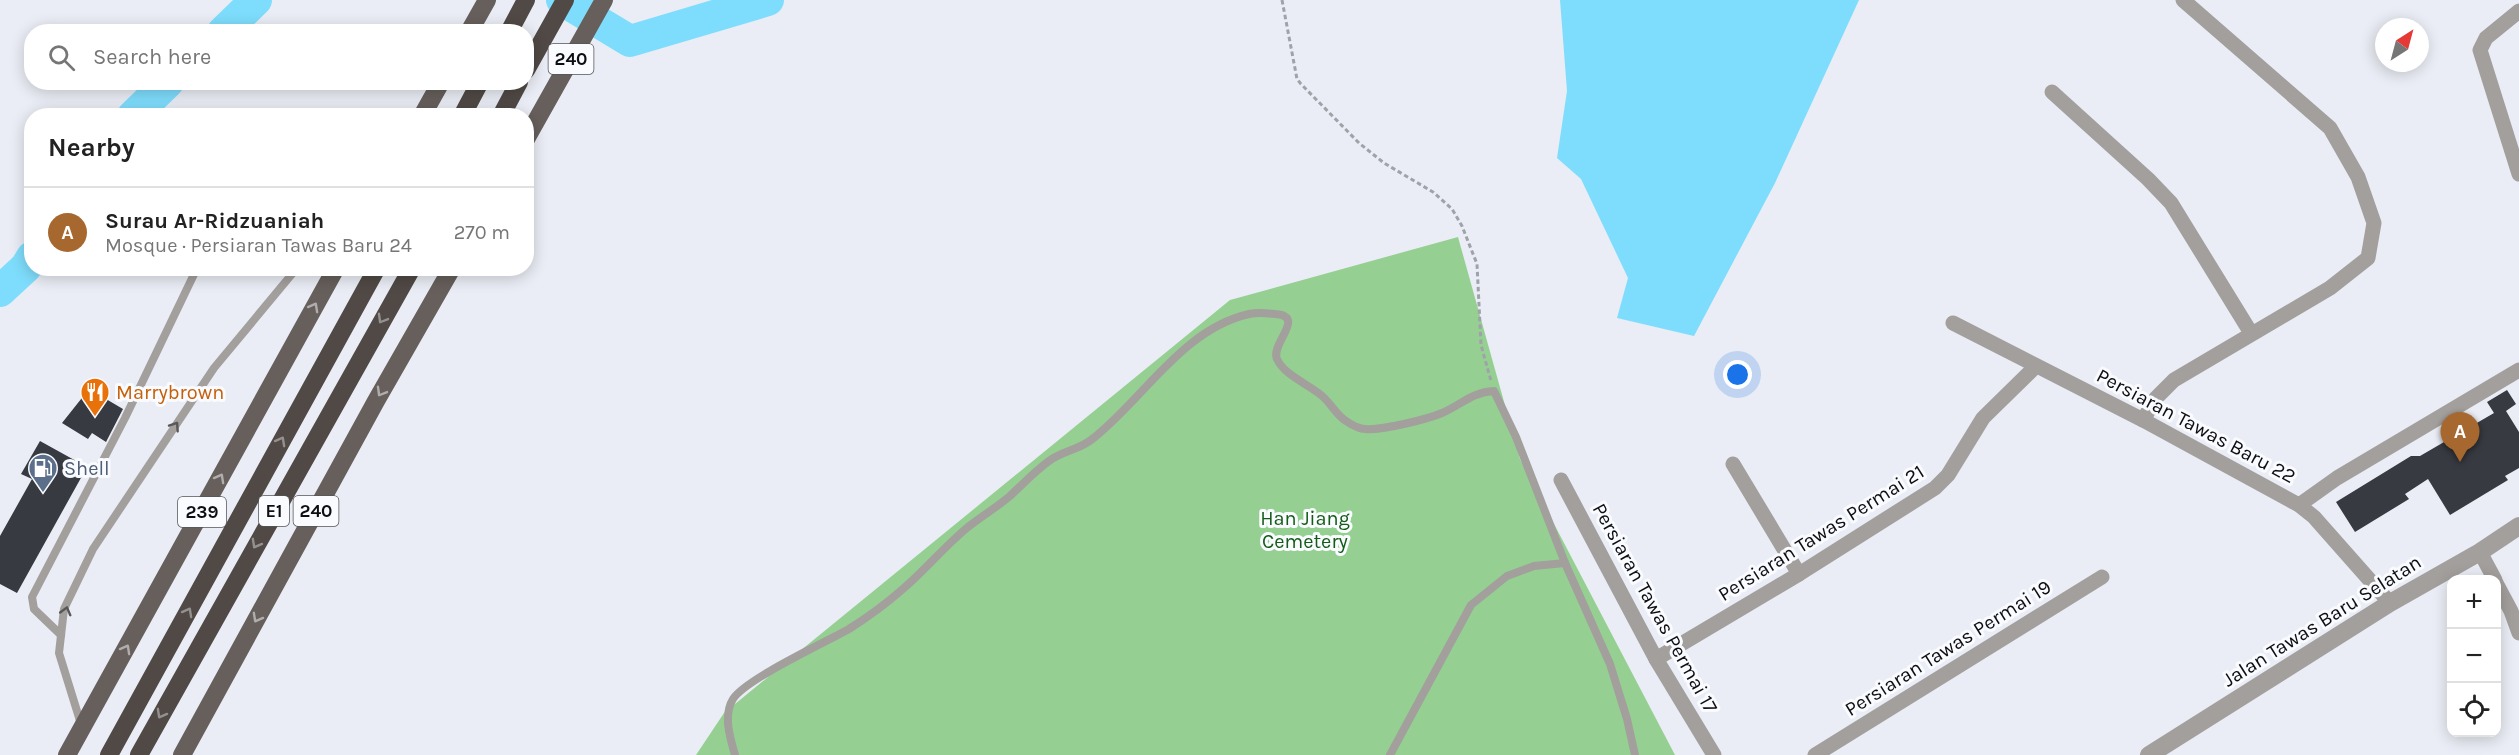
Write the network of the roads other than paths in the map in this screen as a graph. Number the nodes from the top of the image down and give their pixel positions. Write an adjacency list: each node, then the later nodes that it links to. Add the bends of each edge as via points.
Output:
1 (487, 0): 7 (main road)
2 (526, 0): 8 (highway)
3 (566, 0): 9 (highway)
4 (604, 0): 17 (main road, 240)
5 (2184, 0): 26 (street, via 2330,128 2358,177 2374,223 2368,258 2330,288)
6 (2519, 11): 18 (street, via 2481,46)
7 (474, 24)
8 (512, 24)
9 (534, 56)
10 (437, 90): 14 (main road)
11 (476, 90): 15 (highway)
12 (515, 90): 16 (highway)
13 (2052, 92): 26 (street, via 2171,203)
14 (426, 108)
15 (466, 108)
16 (506, 108)
17 (534, 126)
18 (2519, 174)
19 (193, 276): 42 (lane, via 32,597 34,609)
20 (290, 276): 42 (lane, one-way to 20, via 64,609 93,549 214,368)
21 (332, 276): 44 (main road, 239, one-way to 21)
22 (373, 276): 46 (highway, E1, one-way to 22)
23 (408, 276): 47 (highway, E1, one-way to 47)
24 (447, 276): 48 (main road, 240, one-way to 48)
25 (1953, 323): 27 (street, Persiaran Tawas Baru 22)
26 (2251, 333): 29 (street, via 2174,380 2156,398)
27 (2036, 366): 29 (street, Persiaran Tawas Baru 22); 36 (street, Persiaran Tawas Permai 21, via 1983,418 1954,466 1935,488)
28 (2519, 370): 32 (street, via 2337,478)
29 (2143, 420): 32 (street, Persiaran Tawas Baru 22)
30 (1733, 464): 36 (street)
31 (1562, 480): 43 (street, Persiaran Tawas Permai 17)
32 (2299, 505): 40 (street, Persiaran Tawas Baru 22)
33 (2519, 526): 34 (street, Jalan Tawas Baru Selatan)
34 (2480, 552): 37 (street); 40 (street, Jalan Tawas Baru Selatan)
35 (1565, 563): 49 (lane, via 1494,391 1475,393 1450,410 1426,418 1368,430 1358,428 1339,416 1321,395 1277,360 1275,349 1288,326 1284,316 1252,313 1222,324 1194,343 1091,440 1047,462 884,605 748,684 730,704 729,734); 50 (lane, via 1533,566 1507,576 1471,605); 51 (lane, via 1610,663)
36 (1799, 574): 43 (street, Persiaran Tawas Permai 21)
37 (2493, 575)
38 (2102, 578): 53 (street, Persiaran Tawas Permai 19)
39 (2501, 591): 41 (street)
40 (2390, 603): 54 (street, Jalan Tawas Baru Selatan)
41 (2519, 633)
42 (61, 635): 44 (lane, via 59,652)
43 (1656, 659): 52 (street, Persiaran Tawas Permai 17)
44 (82, 728): 45 (main road, 239)
45 (67, 755)
46 (109, 755)
47 (139, 755)
48 (182, 755)
49 (735, 755)
50 (1390, 755)
51 (1635, 755)
52 (1714, 755)
53 (1815, 755)
54 (2149, 755)

